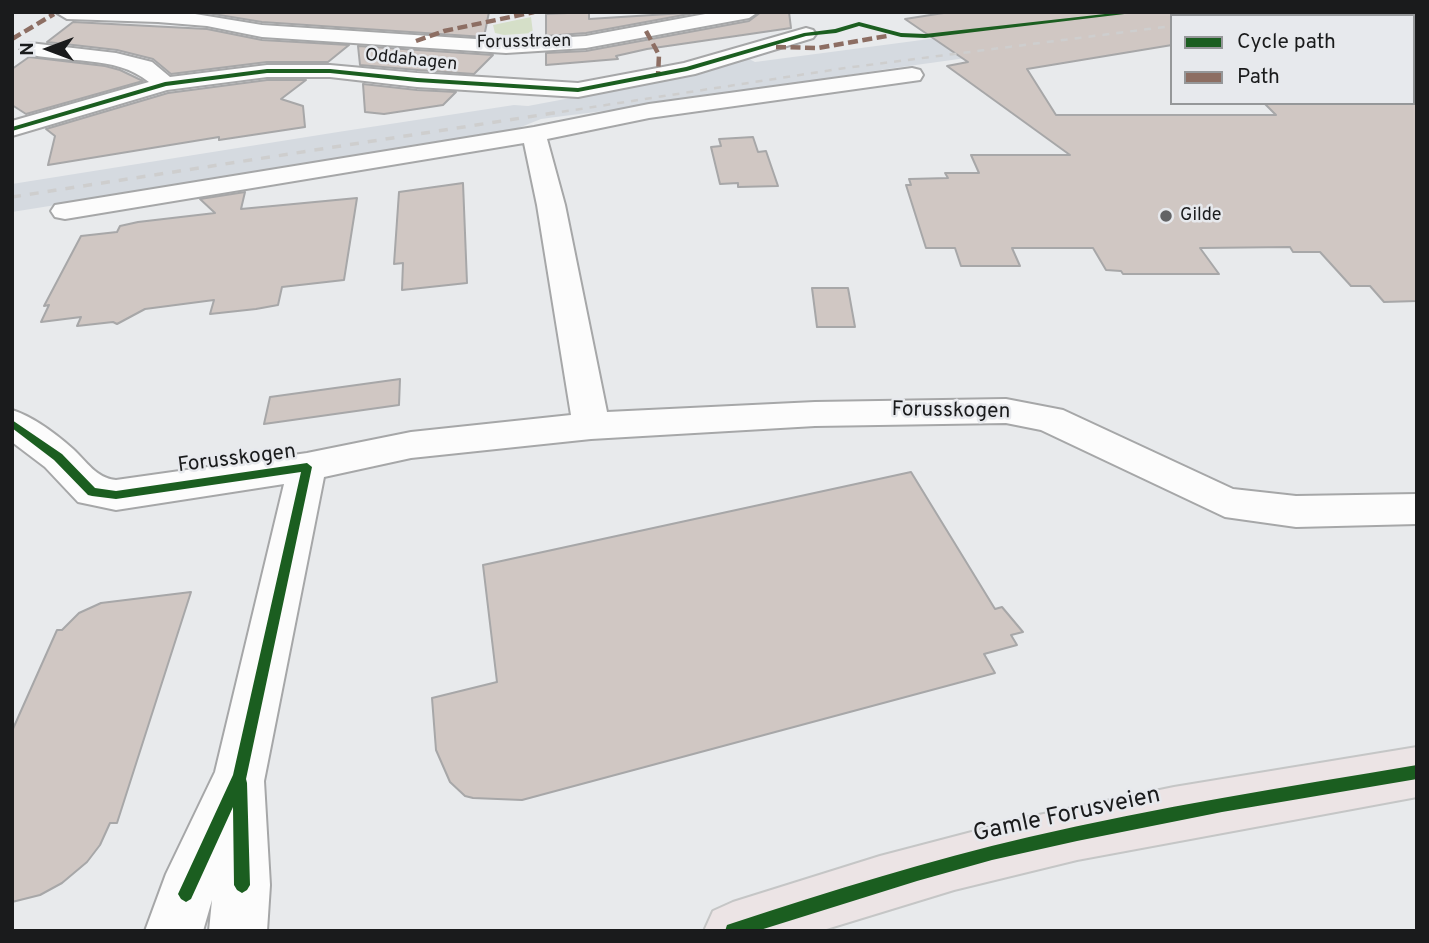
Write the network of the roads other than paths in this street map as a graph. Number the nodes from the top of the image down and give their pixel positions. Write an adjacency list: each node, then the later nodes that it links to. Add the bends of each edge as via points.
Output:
1 (68, 12): 4 (street, Forusstraen)
2 (323, 12): 7 (street)
3 (749, 12): 9 (street, Forusstraen)
4 (214, 16): 7 (street, Forusstraen, via 262,31)
5 (607, 16): 9 (street)
6 (415, 22): 10 (street)
7 (295, 33): 10 (street, Forusstraen)
8 (806, 34): 12 (street, Oddahagen, via 687,69 578,90)
9 (612, 37): 10 (street, Forusstraen, via 506,47)
10 (394, 40): 12 (street, Oddahagen)
11 (30, 49): 14 (street, via 116,59 144,67)
12 (359, 73): 14 (street, Oddahagen, via 267,71)
13 (912, 75): 16 (street, via 649,111)
14 (165, 85): 15 (street, Oddahagen)
15 (12, 130)
16 (534, 134): 17 (street); 19 (street)
17 (65, 211)
18 (12, 423): 20 (street, Forusskogen, via 58,457 92,492 116,495)
19 (591, 426): 20 (street, Forusskogen, via 411,444); 21 (street, Forusskogen, via 828,413 1006,411 1050,419 1200,491 1251,509)
20 (307, 467): 23 (street, Forusskogen)
21 (1417, 509)
22 (1417, 772): 26 (main road, Gamle Forusveien, via 1028,844 884,882)
23 (240, 776): 24 (street, Forusskogen); 25 (street, Forusskogen)
24 (174, 931)
25 (238, 931)
26 (733, 931)

